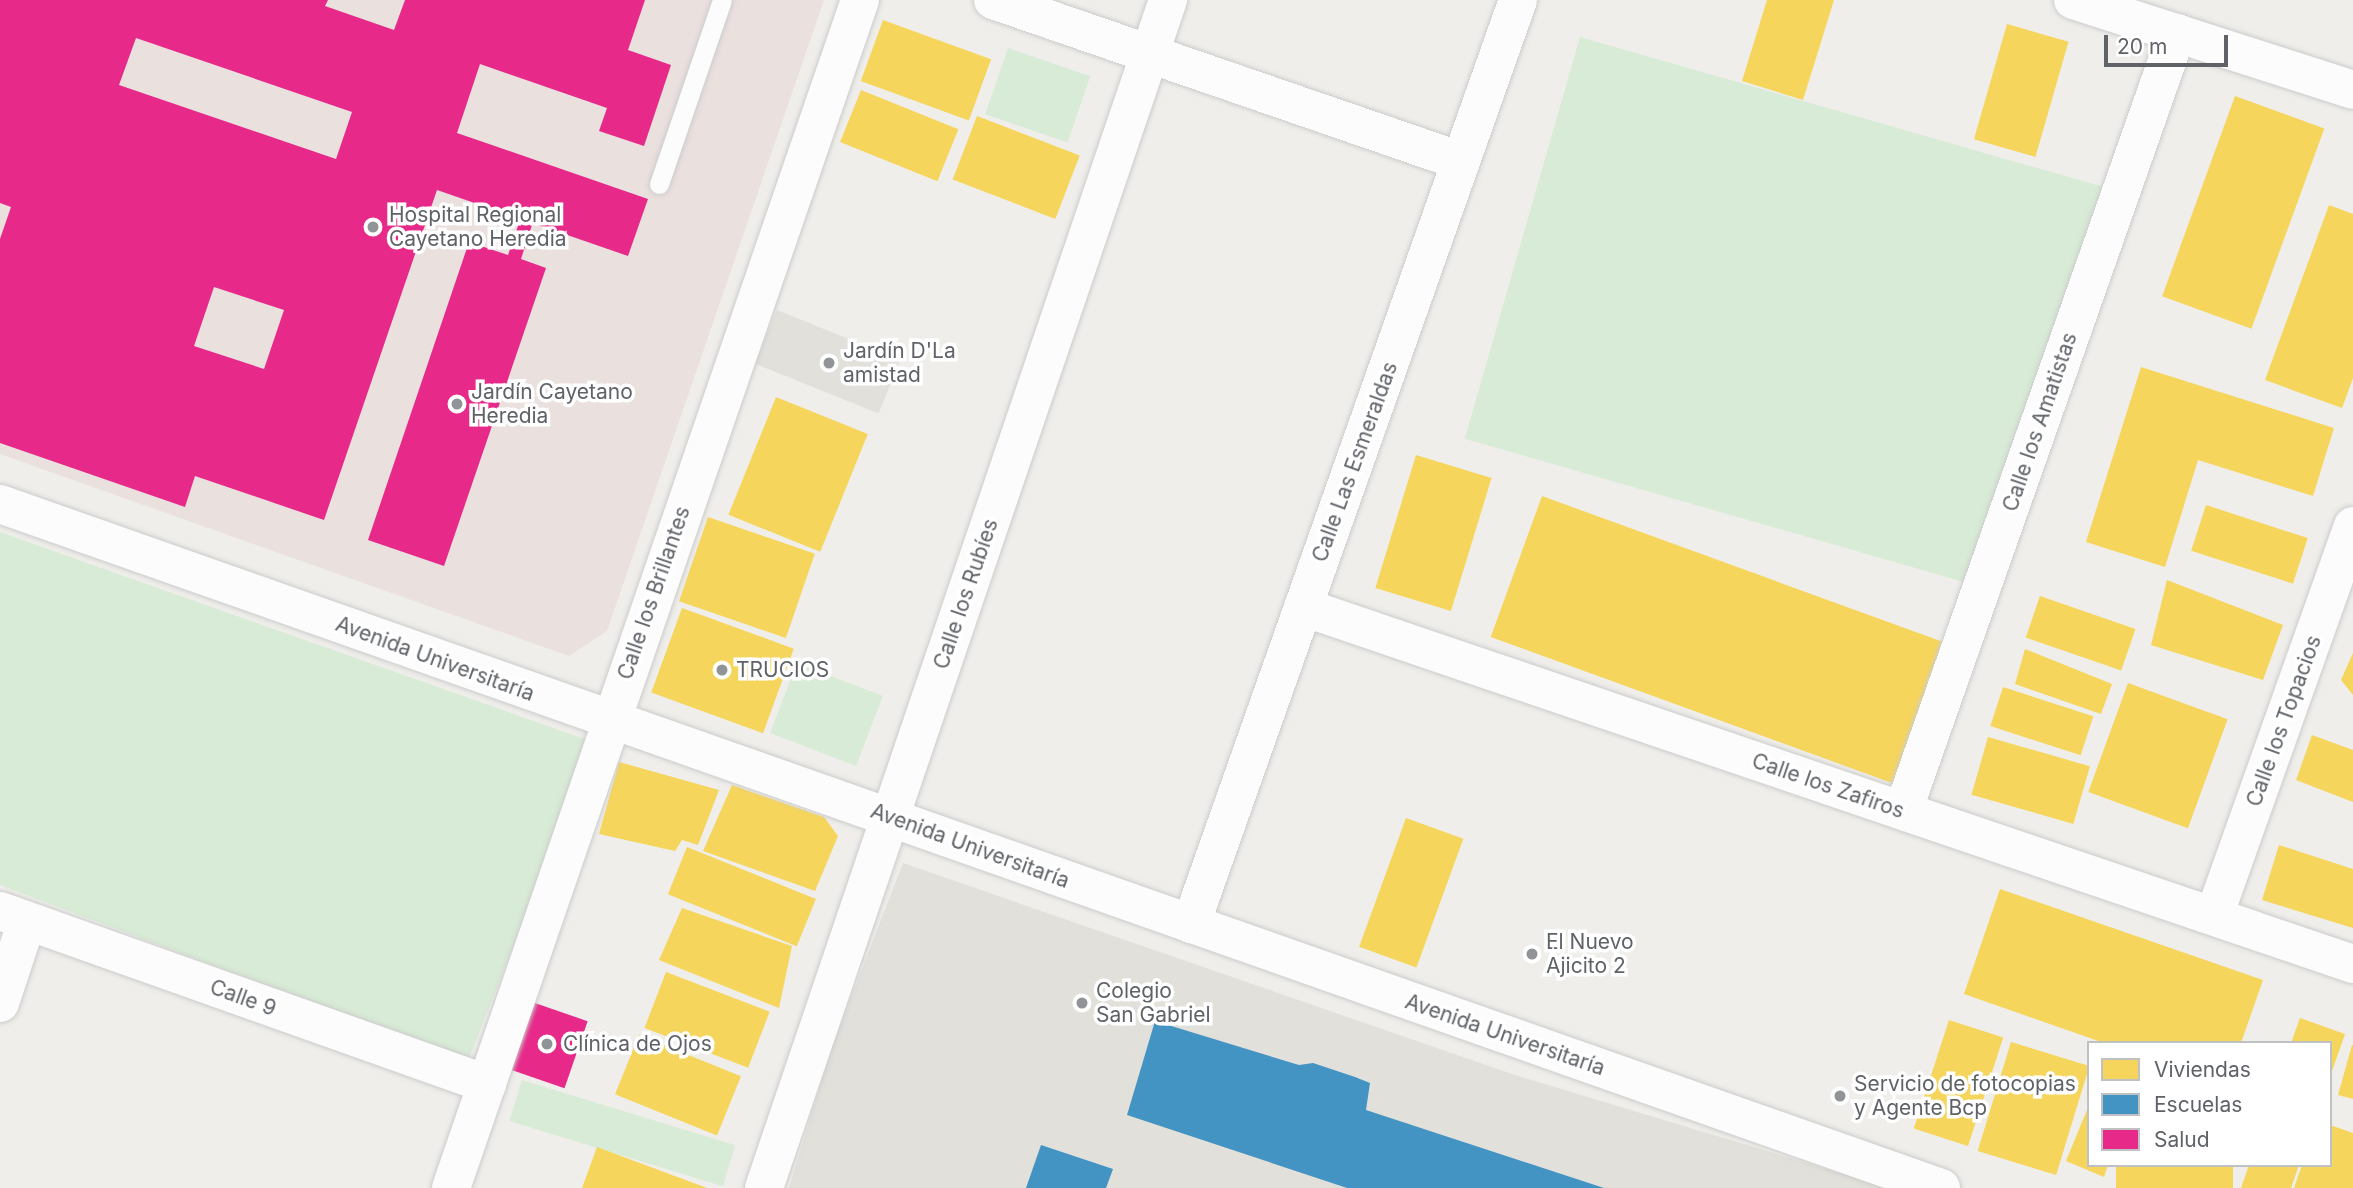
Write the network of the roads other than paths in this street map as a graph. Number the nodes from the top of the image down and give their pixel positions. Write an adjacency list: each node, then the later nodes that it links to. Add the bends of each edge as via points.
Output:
1 (722, 0): 11 (lane)
2 (860, 0): 15 (street, Calle los Brillantes)
3 (993, 0): 8 (street)
4 (1168, 0): 8 (street, Calle los Rubíes)
5 (1518, 0): 10 (street, Calle Las Esmeraldas)
6 (2073, 0): 7 (street)
7 (2177, 33): 9 (street); 16 (street, Calle los Amatistas)
8 (1149, 57): 10 (street); 17 (street, Calle los Rubíes)
9 (2353, 90)
10 (1461, 161): 14 (street, Calle Las Esmeraldas)
11 (660, 184)
12 (0, 504): 15 (street, Avenida Universitaría)
13 (2353, 526): 19 (street, Calle los Topacios)
14 (1303, 607): 16 (street, Calle los Zafiros); 20 (street, Calle Las Esmeraldas)
15 (610, 720): 17 (street, Avenida Universitaría); 23 (street, Calle los Brillantes)
16 (1903, 811): 19 (street, Calle los Zafiros)
17 (890, 817): 20 (street, Avenida Universitaría); 25 (street, Calle los Rubíes)
18 (14, 916): 22 (street); 23 (street, Calle 9)
19 (2214, 916): 21 (street, Calle los Zafiros)
20 (1191, 925): 26 (street, Avenida Universitaría)
21 (2353, 964)
22 (0, 1003)
23 (487, 1084): 24 (street, Calle los Brillantes)
24 (450, 1188)
25 (764, 1188)
26 (1941, 1188)

